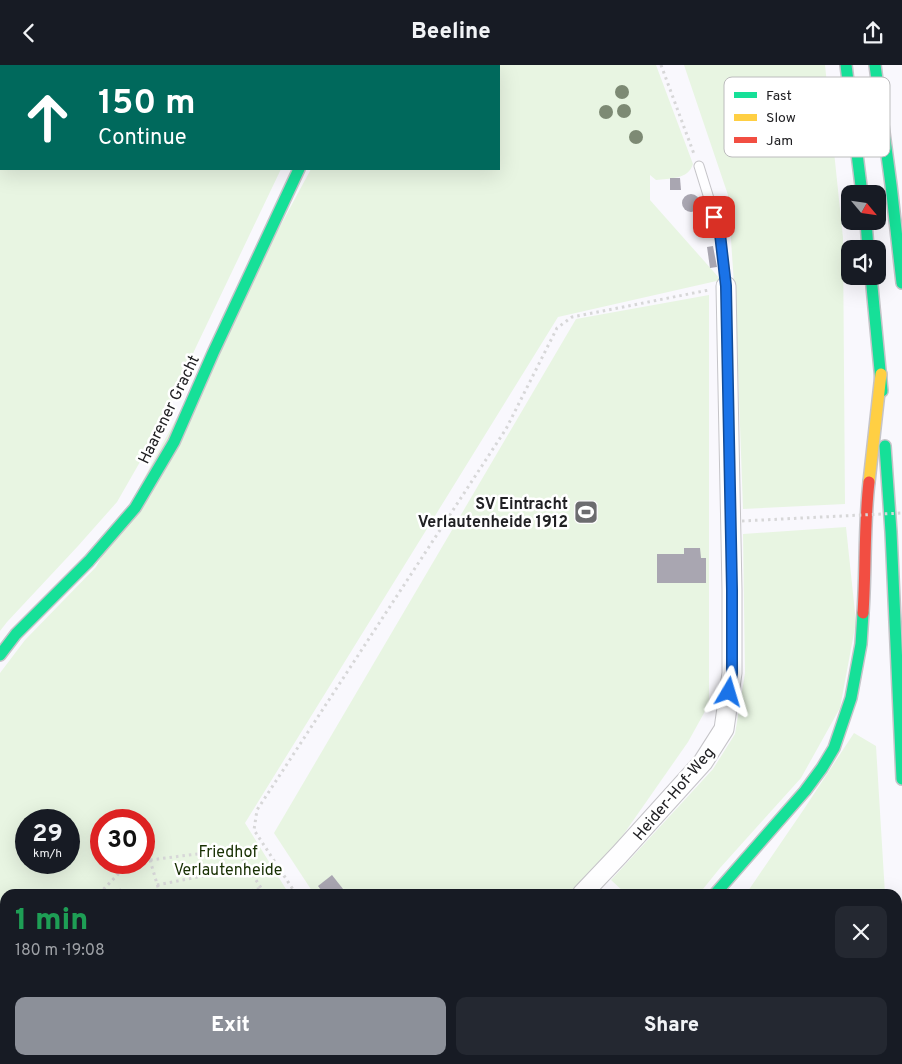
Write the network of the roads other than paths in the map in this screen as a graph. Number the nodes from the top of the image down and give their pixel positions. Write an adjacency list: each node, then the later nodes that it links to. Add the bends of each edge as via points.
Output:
1 (857, 157): 5 (main road)
2 (887, 157): 6 (main road)
3 (699, 166): 8 (lane, via 720,234)
4 (300, 170): 10 (main road, Haarener Gracht, via 174,442 136,508 89,561 16,634)
5 (861, 185)
6 (902, 283)
7 (872, 285): 9 (main road)
8 (726, 286): 12 (street, Heider-Hof-Weg, via 732,673 724,729 703,762)
9 (880, 374): 11 (main road); 13 (main road, via 866,504 861,644 851,698 834,748 822,768)
10 (0, 655)
11 (902, 779)
12 (587, 889)
13 (719, 889)

